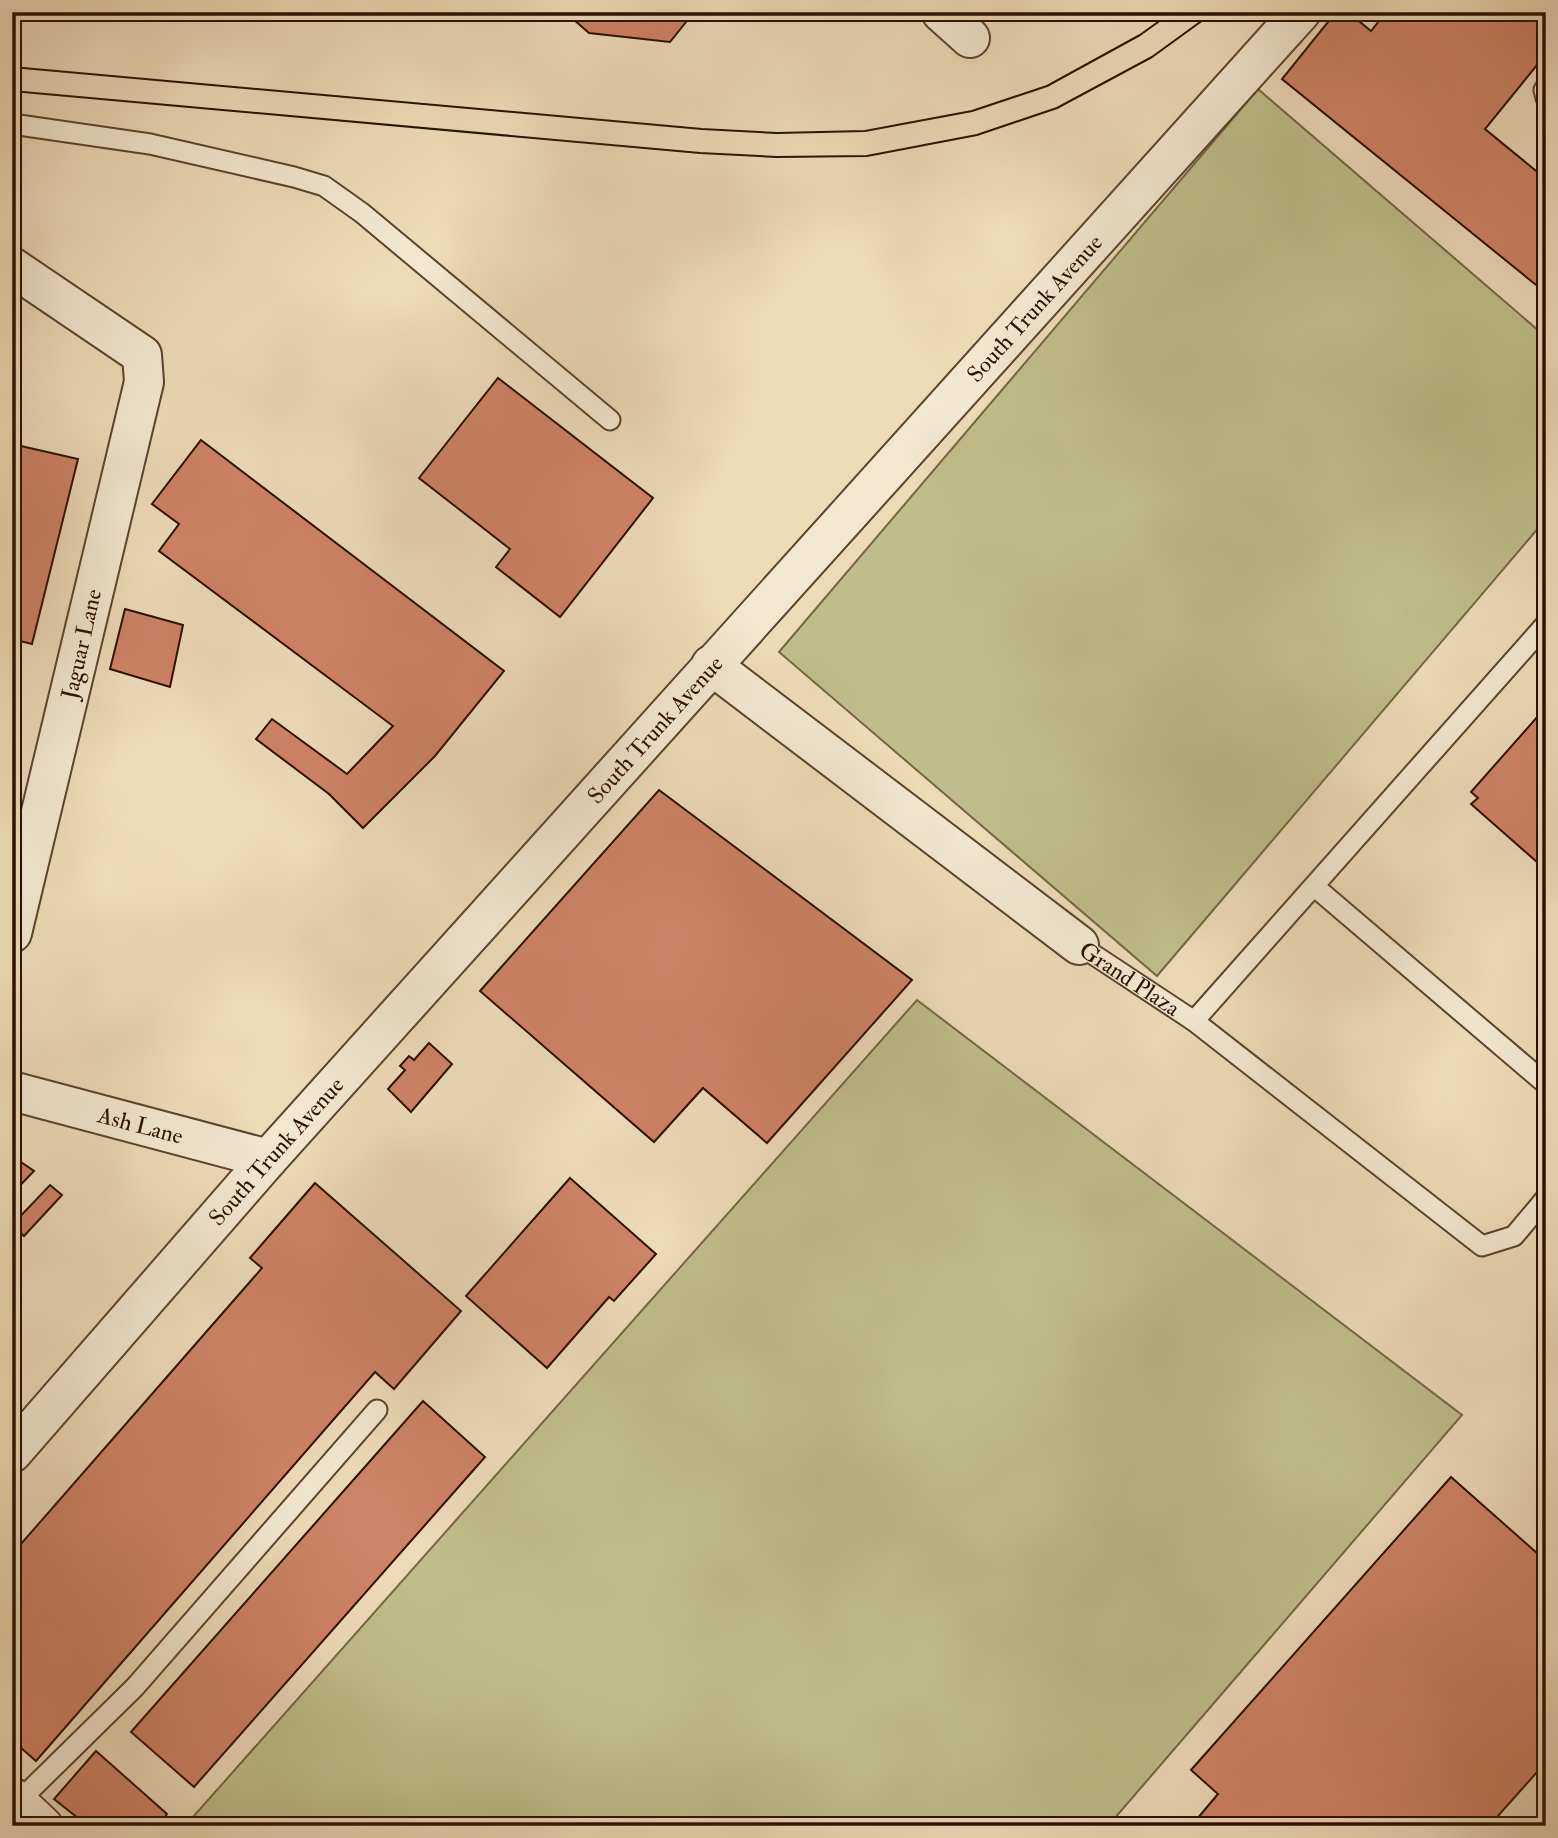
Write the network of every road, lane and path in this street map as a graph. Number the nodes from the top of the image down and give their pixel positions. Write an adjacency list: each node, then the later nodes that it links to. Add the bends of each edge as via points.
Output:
1 (941, 12): 3 (street)
2 (1301, 12): 10 (street, South Trunk Avenue)
3 (970, 38)
4 (1546, 86): 5 (lane)
5 (1546, 98)
6 (12, 124): 8 (lane, via 150,144 324,186)
7 (12, 267): 12 (street, Jaguar Lane, via 142,355 144,382)
8 (610, 420)
9 (1546, 624): 11 (lane)
10 (711, 665): 13 (street, Grand Plaza); 17 (street, South Trunk Avenue)
11 (1315, 887): 14 (lane); 15 (lane)
12 (12, 933)
13 (1079, 945): 14 (lane, Grand Plaza)
14 (1194, 1021): 18 (lane, Grand Plaza, via 1482,1246 1514,1236)
15 (1546, 1084)
16 (12, 1091): 17 (street, Ash Lane)
17 (268, 1159): 20 (street, South Trunk Avenue)
18 (1546, 1198)
19 (377, 1410): 21 (lane)
20 (12, 1452)
21 (25, 1808)

